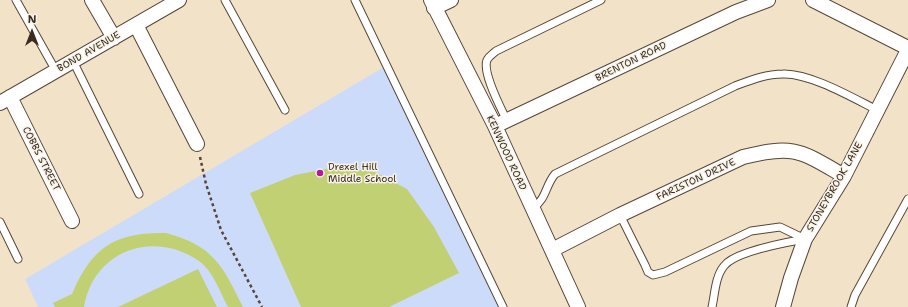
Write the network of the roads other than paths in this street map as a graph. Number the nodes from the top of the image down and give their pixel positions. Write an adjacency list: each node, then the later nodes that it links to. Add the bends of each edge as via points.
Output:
1 (16, 0): 15 (lane)
2 (92, 0): 12 (street)
3 (179, 0): 11 (street, BOND AVENUE)
4 (225, 0): 17 (lane)
5 (355, 0): 31 (lane)
6 (451, 0): 10 (street)
7 (601, 0): 19 (lane, via 490,56 486,62 487,74)
8 (768, 0): 19 (street, BRENTON ROAD, via 736,12)
9 (813, 0): 13 (street)
10 (433, 4): 19 (street, KENWOOD ROAD)
11 (136, 25): 12 (street, BOND AVENUE); 20 (street)
12 (114, 38): 14 (street, BOND AVENUE)
13 (908, 49): 18 (street, STONEYBROOK LANE)
14 (73, 61): 15 (street, BOND AVENUE); 22 (lane)
15 (56, 71): 16 (street, BOND AVENUE)
16 (5, 100): 26 (street, COBBS STREET)
17 (285, 110)
18 (877, 110): 21 (street, STONEYBROOK LANE); 24 (lane, via 800,76 763,76 735,86 555,174 541,202)
19 (501, 124): 24 (street, KENWOOD ROAD)
20 (197, 144)
21 (844, 176): 25 (street, FARISTON DRIVE, via 806,154 777,150 763,152 744,157); 28 (street, STONEYBROOK LANE)
22 (139, 194)
23 (908, 199): 35 (lane, via 855,295)
24 (533, 208): 29 (street, KENWOOD ROAD)
25 (620, 216): 28 (lane, via 648,272 653,275 666,272 751,231 780,227); 29 (street, FARISTON DRIVE)
26 (72, 221)
27 (0, 222): 30 (lane)
28 (806, 239): 33 (lane, via 737,256 724,265 717,279); 34 (street, STONEYBROOK LANE)
29 (552, 250): 32 (street, KENWOOD ROAD)
30 (18, 259)
31 (503, 307)
32 (578, 307)
33 (712, 307)
34 (783, 307)
35 (851, 307)

